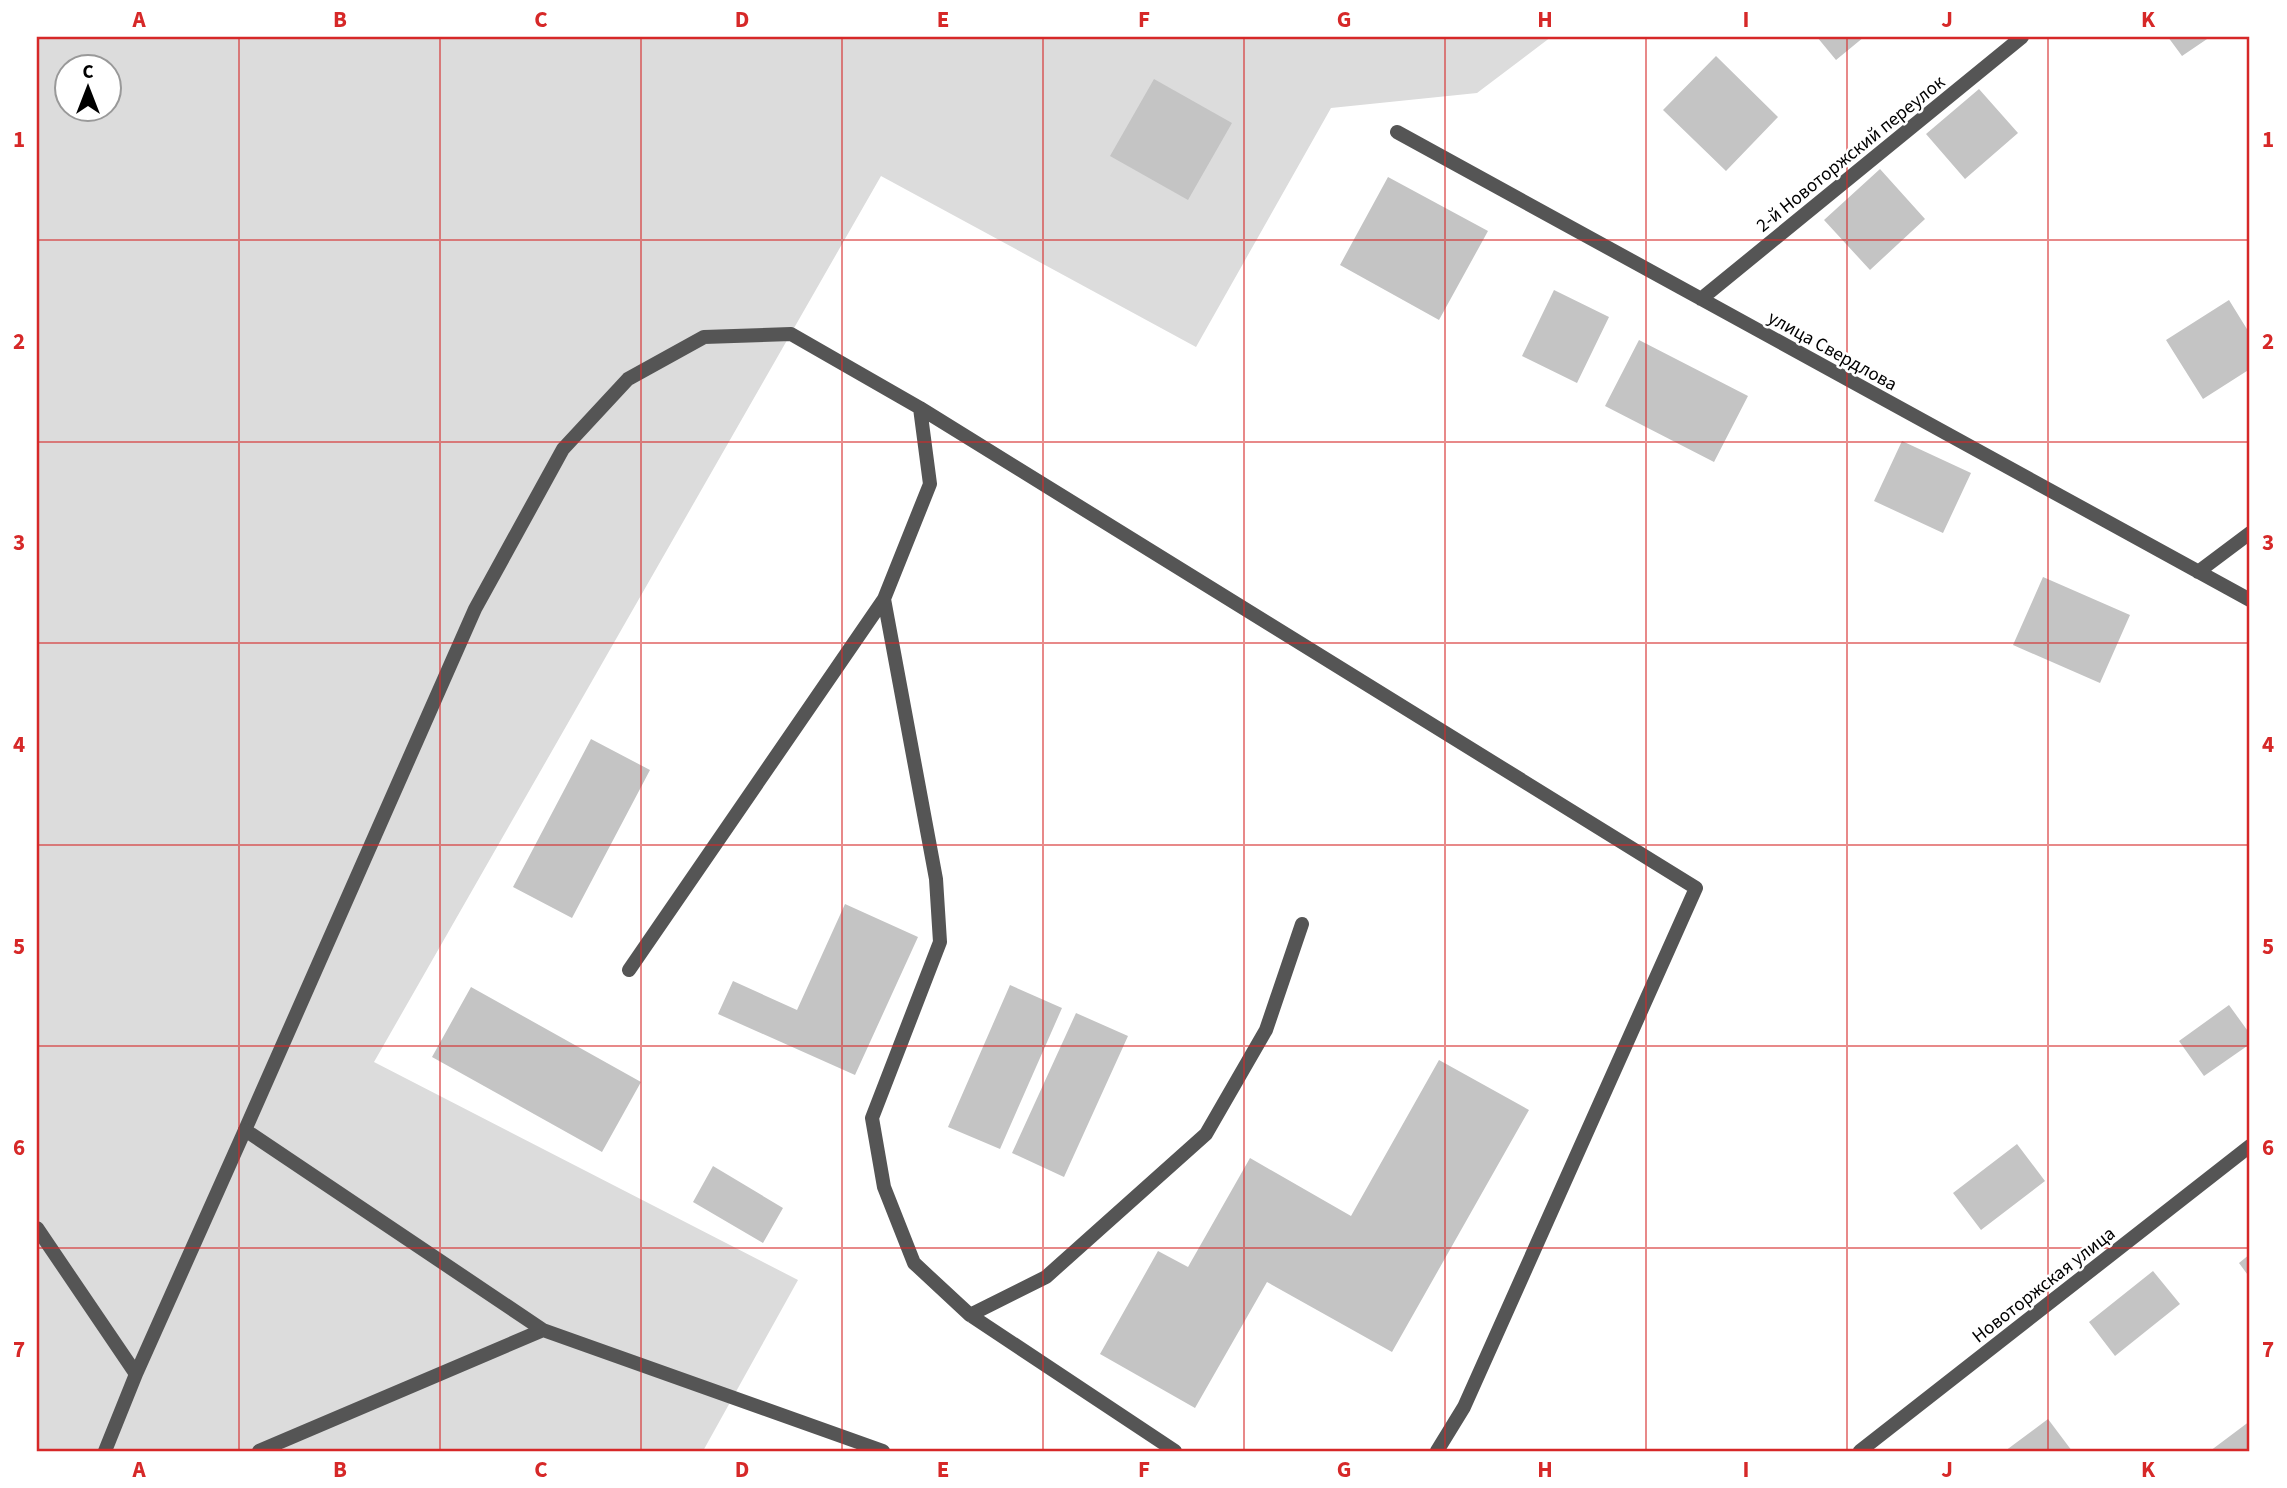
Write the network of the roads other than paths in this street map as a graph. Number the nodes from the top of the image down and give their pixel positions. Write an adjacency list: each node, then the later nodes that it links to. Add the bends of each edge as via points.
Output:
1 (2022, 37): 3 (street, 2-й Новоторжский переулок)
2 (1397, 132): 3 (street, улица Свердлова)
3 (1701, 299): 6 (street, улица Свердлова)
4 (920, 408): 7 (street, via 930,484); 11 (street, via 791,334 704,337 628,379 563,449 475,609); 21 (street, via 1696,888 1464,1407)
5 (2250, 533): 6 (street)
6 (2198, 572): 8 (street, улица Свердлова)
7 (884, 599): 10 (street); 14 (street, via 936,879 940,942 872,1118 884,1188 914,1263)
8 (2250, 600)
9 (1302, 924): 14 (street, via 1266,1030 1206,1133 1046,1277)
10 (629, 970)
11 (245, 1130): 15 (street); 16 (street)
12 (2250, 1146): 22 (street, Новоторжская улица)
13 (37, 1228): 16 (street)
14 (970, 1315): 20 (street)
15 (543, 1330): 18 (street); 19 (street)
16 (136, 1374): 17 (street)
17 (105, 1451)
18 (259, 1451)
19 (883, 1451)
20 (1175, 1451)
21 (1437, 1451)
22 (1860, 1451)

